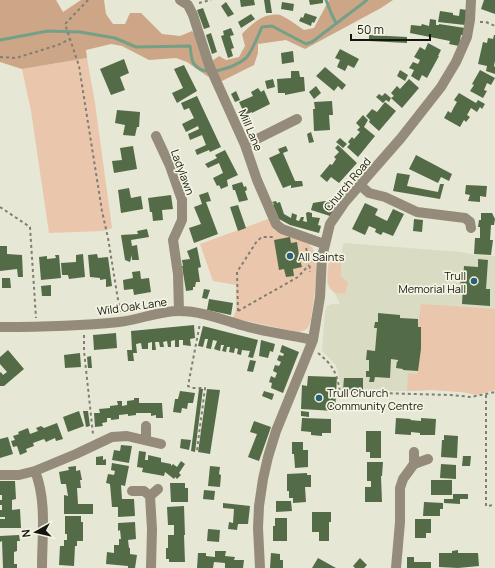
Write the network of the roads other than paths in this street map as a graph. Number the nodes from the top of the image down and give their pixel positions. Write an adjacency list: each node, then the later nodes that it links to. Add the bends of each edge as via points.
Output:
1 (471, 0): 6 (street, Church Road, via 466,37 456,62 441,87 402,138)
2 (184, 3): 5 (street, Mill Lane, via 197,26 209,65)
3 (297, 119): 5 (street)
4 (156, 136): 9 (street, Ladylawn, via 182,200 182,220 173,240 178,274)
5 (245, 145): 8 (street, Mill Lane, via 276,224 282,229)
6 (360, 185): 7 (street, via 369,192 417,212 465,218 470,222); 8 (street, Church Road, via 330,224)
7 (471, 228)
8 (324, 244): 11 (street, Church Road, via 320,297)
9 (179, 311): 10 (street, Wild Oak Lane, via 157,313 121,322); 11 (street, Wild Oak Lane, via 208,314)
10 (0, 327)
11 (311, 344): 25 (street, Church Road, via 276,431 266,464 259,506)
12 (146, 426): 13 (street)
13 (146, 440): 14 (street); 18 (street, via 127,436 112,437)
14 (161, 444)
15 (414, 452): 17 (street)
16 (428, 459): 17 (street)
17 (414, 464): 26 (street, via 403,478 400,488)
18 (35, 471): 19 (street, via 19,475); 23 (street, via 40,484 42,503)
19 (0, 475)
20 (158, 489): 22 (street)
21 (132, 491): 22 (street, via 144,491)
22 (150, 496): 24 (street)
23 (42, 568)
24 (151, 568)
25 (260, 568)
26 (396, 568)

